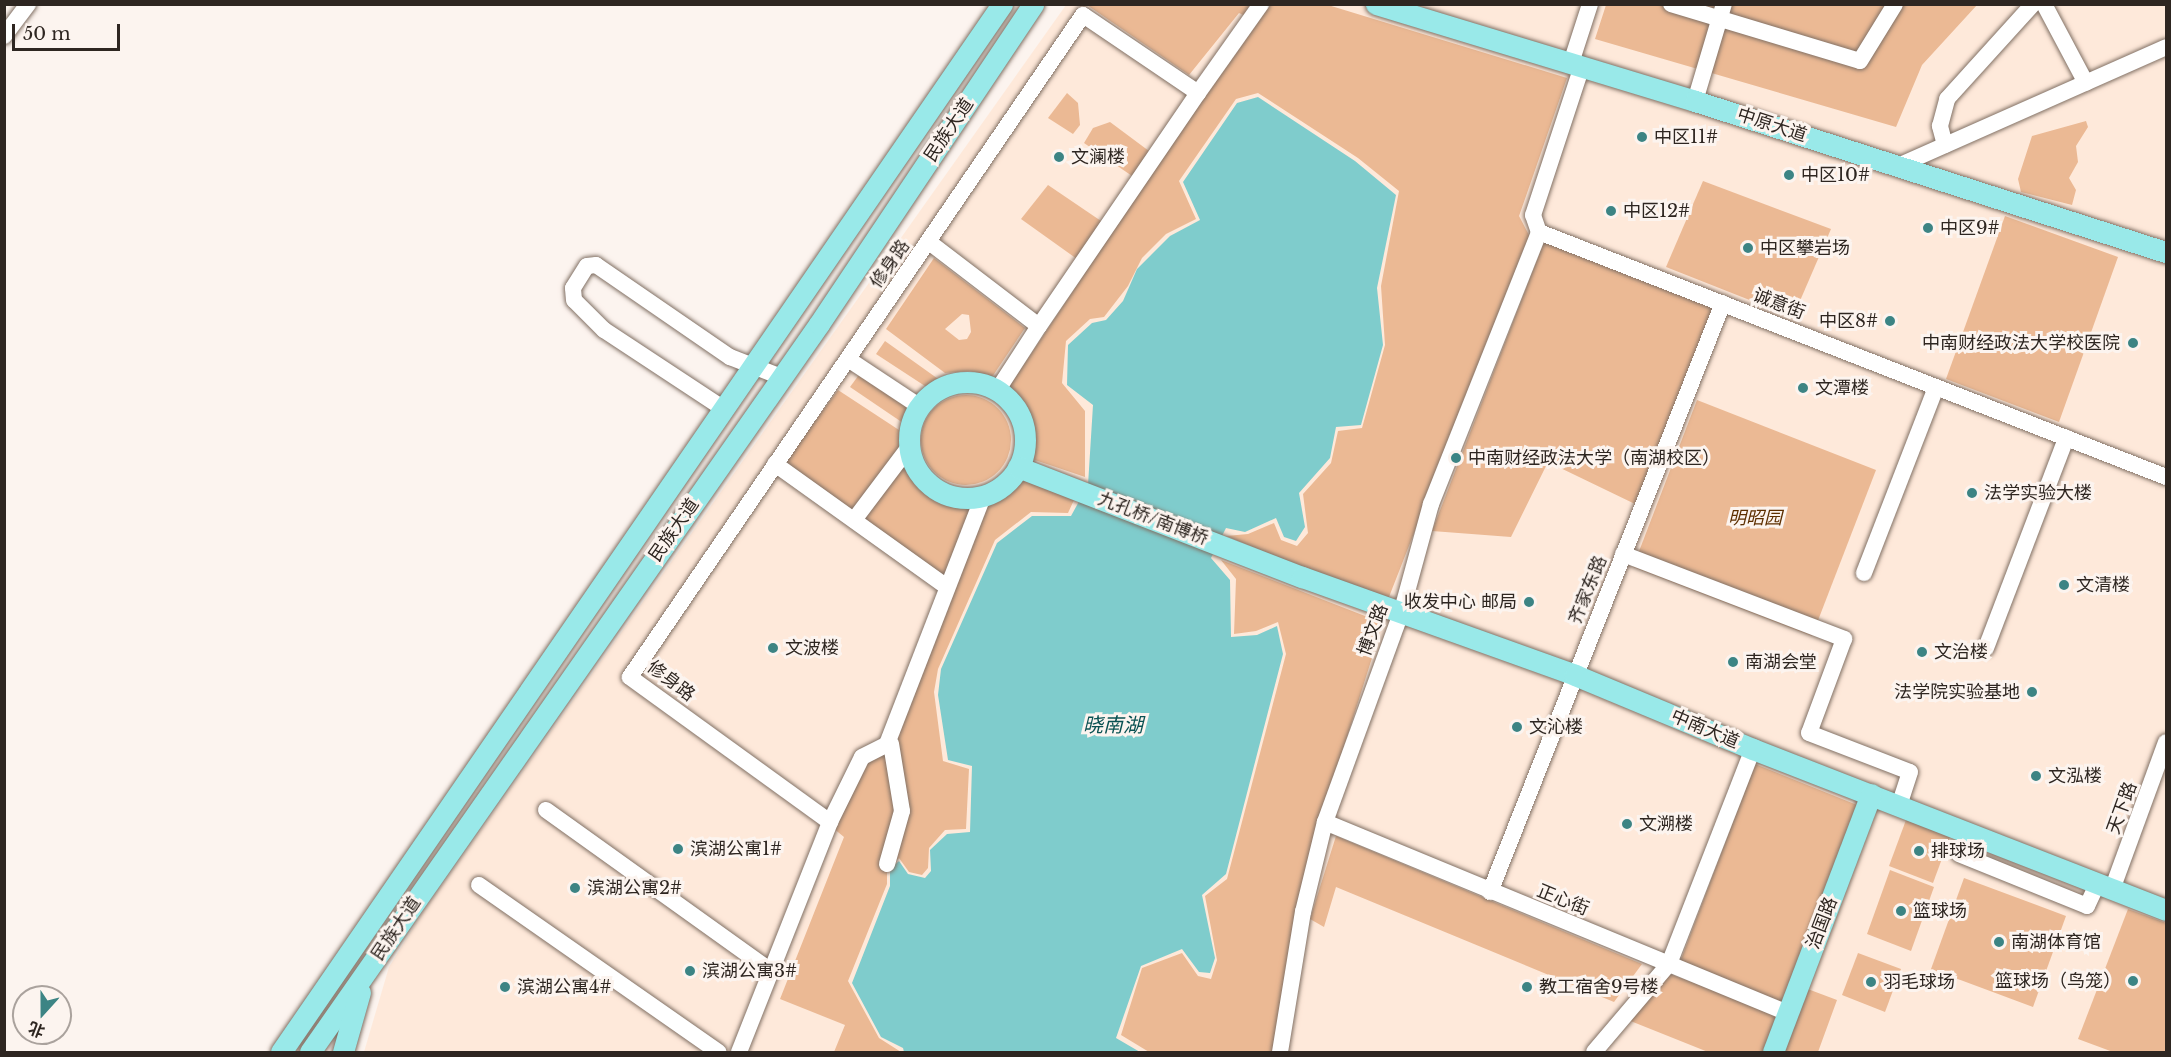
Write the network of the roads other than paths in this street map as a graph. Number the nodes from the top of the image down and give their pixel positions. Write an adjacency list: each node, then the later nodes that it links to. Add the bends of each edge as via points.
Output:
1 (28, 4): 12 (street)
2 (1002, 4): 26 (main road, 民族大道)
3 (1033, 4): 27 (main road, 民族大道)
4 (1261, 4): 16 (street)
5 (1376, 4): 14 (main road, 中原大道)
6 (1590, 4): 14 (street)
7 (1671, 4): 11 (street)
8 (1895, 4): 11 (street, via 1860,61)
9 (2033, 4): 18 (street, via 1947,99 1940,126)
10 (2044, 4): 15 (street)
11 (1722, 12): 17 (street)
12 (4, 36)
13 (2166, 47): 15 (street)
14 (1577, 65): 17 (main road, 中原大道); 20 (street, via 1533,215)
15 (2086, 83): 18 (street)
16 (1198, 93): 21 (street, 修身路, via 1083,15); 24 (street)
17 (1695, 101): 19 (main road, 中原大道)
18 (1945, 145): 19 (street)
19 (1898, 166): 22 (main road, 中原大道)
20 (1539, 231): 23 (street, 诚意街); 43 (street, 博文路, via 1431,504)
21 (929, 242): 24 (street); 25 (street, 修身路)
22 (2166, 252)
23 (1723, 303): 28 (street, 诚意街); 40 (street, 齐家东路)
24 (1039, 326): 29 (street)
25 (848, 358): 30 (street); 34 (street, 修身路)
26 (755, 364): 27 (street); 31 (main road, 民族大道); 31 (street, via 730,357 596,265 586,266 579,275 573,288 574,300 604,330)
27 (781, 377): 62 (main road, 民族大道)
28 (1936, 387): 32 (street, 诚意街); 41 (street)
29 (997, 391): 30 (main road, via 972,383 946,386); 35 (main road, via 1011,402 1023,426 1025,444)
30 (919, 406): 33 (main road, via 910,427)
31 (724, 409): 64 (main road, 民族大道)
32 (2066, 438): 36 (street, 诚意街); 44 (street)
33 (909, 447): 37 (main road, via 915,466 931,487 957,498); 38 (street)
34 (775, 464): 38 (street); 52 (street, 修身路, via 630,677)
35 (1018, 467): 37 (main road, via 1008,482); 39 (main road, 九孔桥/南博桥)
36 (2166, 477)
37 (983, 496): 42 (street)
38 (854, 520): 42 (street)
39 (1241, 554): 43 (main road, 中南大道)
40 (1623, 554): 45 (street, 齐家东路); 50 (street, via 1844,639 1809,733 1910,772)
41 (1864, 573)
42 (947, 587): 52 (street, via 887,744 862,757)
43 (1402, 610): 45 (main road, 中南大道); 53 (street, 博文路)
44 (1986, 648)
45 (1575, 675): 48 (main road, 中南大道); 58 (street, 齐家东路)
46 (2166, 742): 56 (street, 天下路)
47 (891, 744): 55 (street, via 902,811)
48 (1753, 749): 49 (main road, 中南大道); 60 (street)
49 (1871, 794): 50 (main road, 中南大道); 63 (main road, 治国路)
50 (1899, 805): 56 (main road, 中南大道)
51 (546, 810): 61 (street)
52 (830, 822): 61 (street)
53 (1325, 822): 58 (street, 正心街); 69 (street, 博文路, via 1303,912)
54 (1959, 854): 56 (street, 天下路, via 2087,906)
55 (887, 864)
56 (2106, 884): 59 (main road, 中南大道)
57 (479, 885): 67 (street)
58 (1490, 892): 60 (street, 正心街)
59 (2166, 910)
60 (1670, 964): 63 (street, 正心街); 70 (street)
61 (771, 971): 68 (street)
62 (364, 978): 65 (main road, 民族大道); 66 (main road)
63 (1788, 1013): 71 (main road, 治国路)
64 (281, 1053)
65 (310, 1053)
66 (343, 1053)
67 (718, 1053)
68 (740, 1053)
69 (1280, 1053)
70 (1594, 1053)
71 (1773, 1053)

